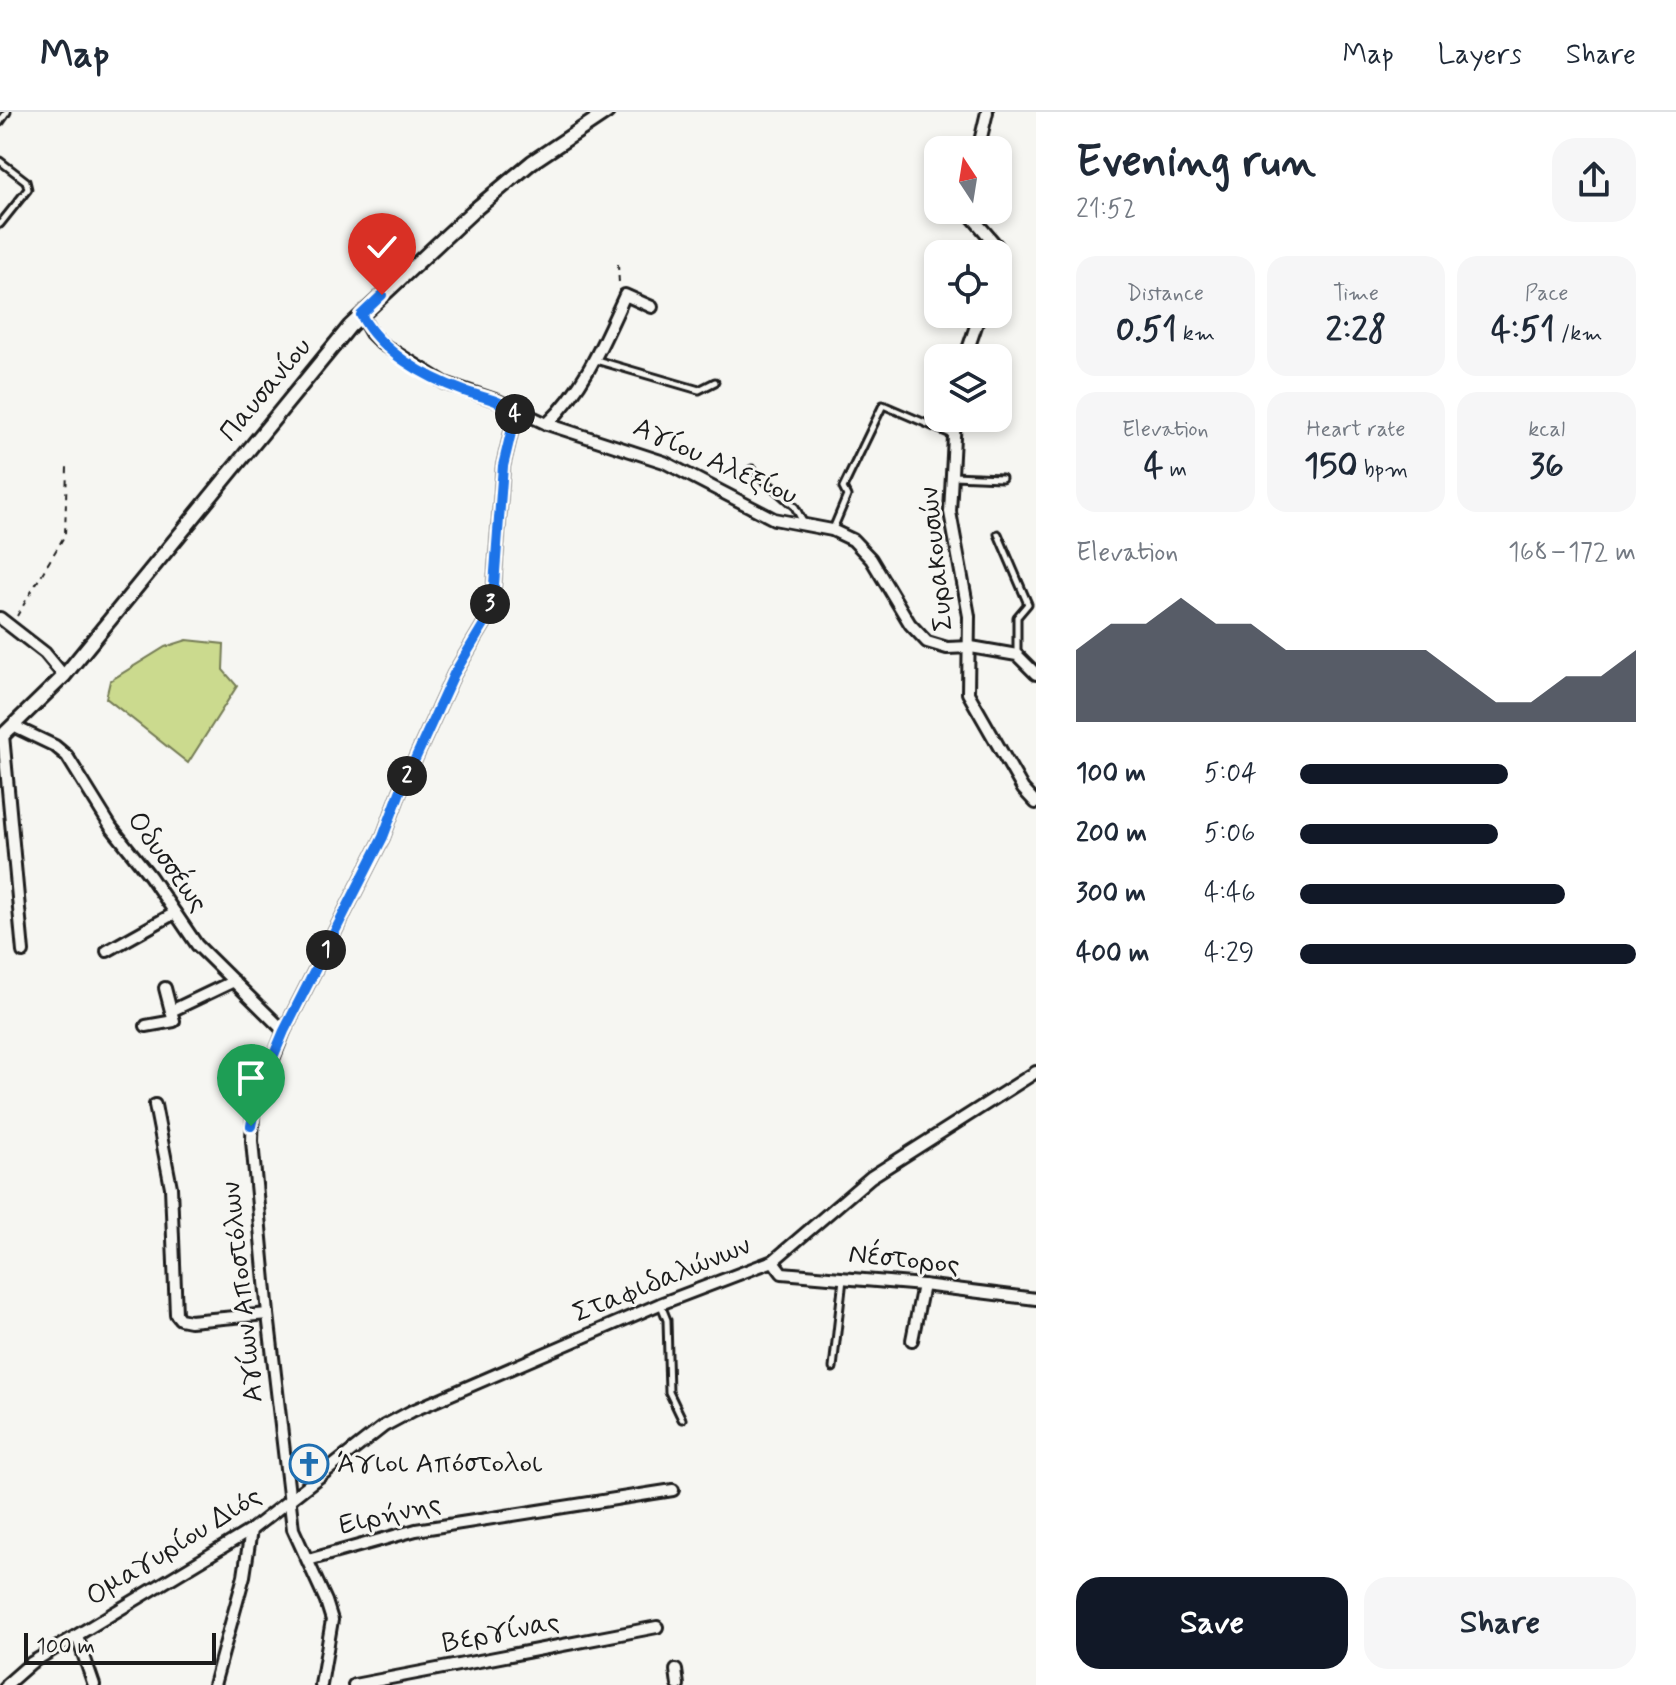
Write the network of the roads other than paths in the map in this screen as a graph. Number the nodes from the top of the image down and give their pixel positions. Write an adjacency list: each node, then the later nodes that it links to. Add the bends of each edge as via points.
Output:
1 (7, 112): 4 (lane)
2 (607, 112): 11 (street, Παυσανίου, via 522,171)
3 (987, 112): 5 (street)
4 (0, 122)
5 (981, 136)
6 (0, 161): 7 (lane, via 26,181 28,189)
7 (0, 224)
8 (978, 224): 9 (street)
9 (992, 240)
10 (652, 307): 12 (street, via 625,295)
11 (361, 315): 14 (street, Αγίου Αλεξίου, via 371,333 401,358); 28 (street, Παυσανίου)
12 (596, 360): 13 (lane, via 699,390); 15 (street)
13 (715, 382)
14 (516, 412): 15 (street, Αγίου Αλεξίου); 39 (street, Αγίων Αποστόλων, via 503,466 487,619 454,674 383,837)
15 (547, 424): 21 (street, Αγίου Αλεξίου, via 635,451 774,519)
16 (953, 432): 17 (street, Συρακουσών)
17 (953, 435): 19 (street, Συρακουσών); 22 (lane, via 883,405 843,488 847,496)
18 (752, 469): 21 (lane, Αγίου Αλεξίου, via 795,507)
19 (952, 476): 20 (lane); 25 (street, Συρακουσών, via 950,512)
20 (1002, 478)
21 (804, 525): 22 (street, Αγίου Αλεξίου)
22 (832, 530): 25 (street, Αγίου Αλεξίου, via 862,547 927,642)
23 (998, 534): 26 (lane, via 1028,604 1017,617)
24 (0, 618): 28 (street, via 45,653)
25 (971, 647): 26 (street, Αγίου Αλεξίου); 31 (street, Συρακουσών, via 968,693)
26 (1017, 655): 27 (street)
27 (1036, 674)
28 (64, 676): 29 (street, Παυσανίου)
29 (13, 726): 30 (street, Παυσανίου); 32 (street, Οδυσσέως, via 67,756)
30 (2, 737): 34 (street)
31 (1036, 803)
32 (175, 913): 33 (street); 35 (street, Οδυσσέως, via 197,945)
33 (107, 951)
34 (23, 952)
35 (234, 981): 37 (street); 39 (street, Οδυσσέως)
36 (165, 988): 37 (street)
37 (171, 1011): 38 (street, via 174,1021)
38 (146, 1026)
39 (284, 1031): 47 (street, Αγίων Αποστόλων, via 257,1095 251,1126)
40 (1036, 1072): 42 (street, Σταφιδαλώνων, via 871,1177)
41 (155, 1105): 47 (street, via 171,1187 176,1314 190,1321)
42 (773, 1261): 43 (street, Νέστορος, via 782,1273); 46 (street, Σταφιδαλώνων)
43 (843, 1278): 44 (street, Νέστορος); 49 (lane)
44 (923, 1285): 45 (street, Νέστορος); 48 (street)
45 (1036, 1299)
46 (660, 1304): 50 (lane, via 667,1320 669,1392); 52 (street, Σταφιδαλώνων, via 402,1416)
47 (268, 1314): 52 (street, Αγίων Αποστόλων)
48 (912, 1340)
49 (833, 1368)
50 (682, 1419)
51 (673, 1490): 54 (street, Ειρήνης, via 416,1530)
52 (289, 1503): 53 (street, Ομαγυρίου Διός); 54 (street, Αγίων Αποστόλων, via 293,1529)
53 (251, 1530): 56 (street, Ομαγυρίου Διός); 60 (street)
54 (308, 1560): 61 (street, Αγίων Αποστόλων, via 332,1620)
55 (657, 1627): 62 (street, Βεργίνας)
56 (77, 1636): 58 (street, Ομαγυρίου Διός); 59 (street)
57 (676, 1670): 63 (street)
58 (6, 1685)
59 (94, 1685)
60 (214, 1685)
61 (321, 1685)
62 (354, 1685)
63 (678, 1685)

